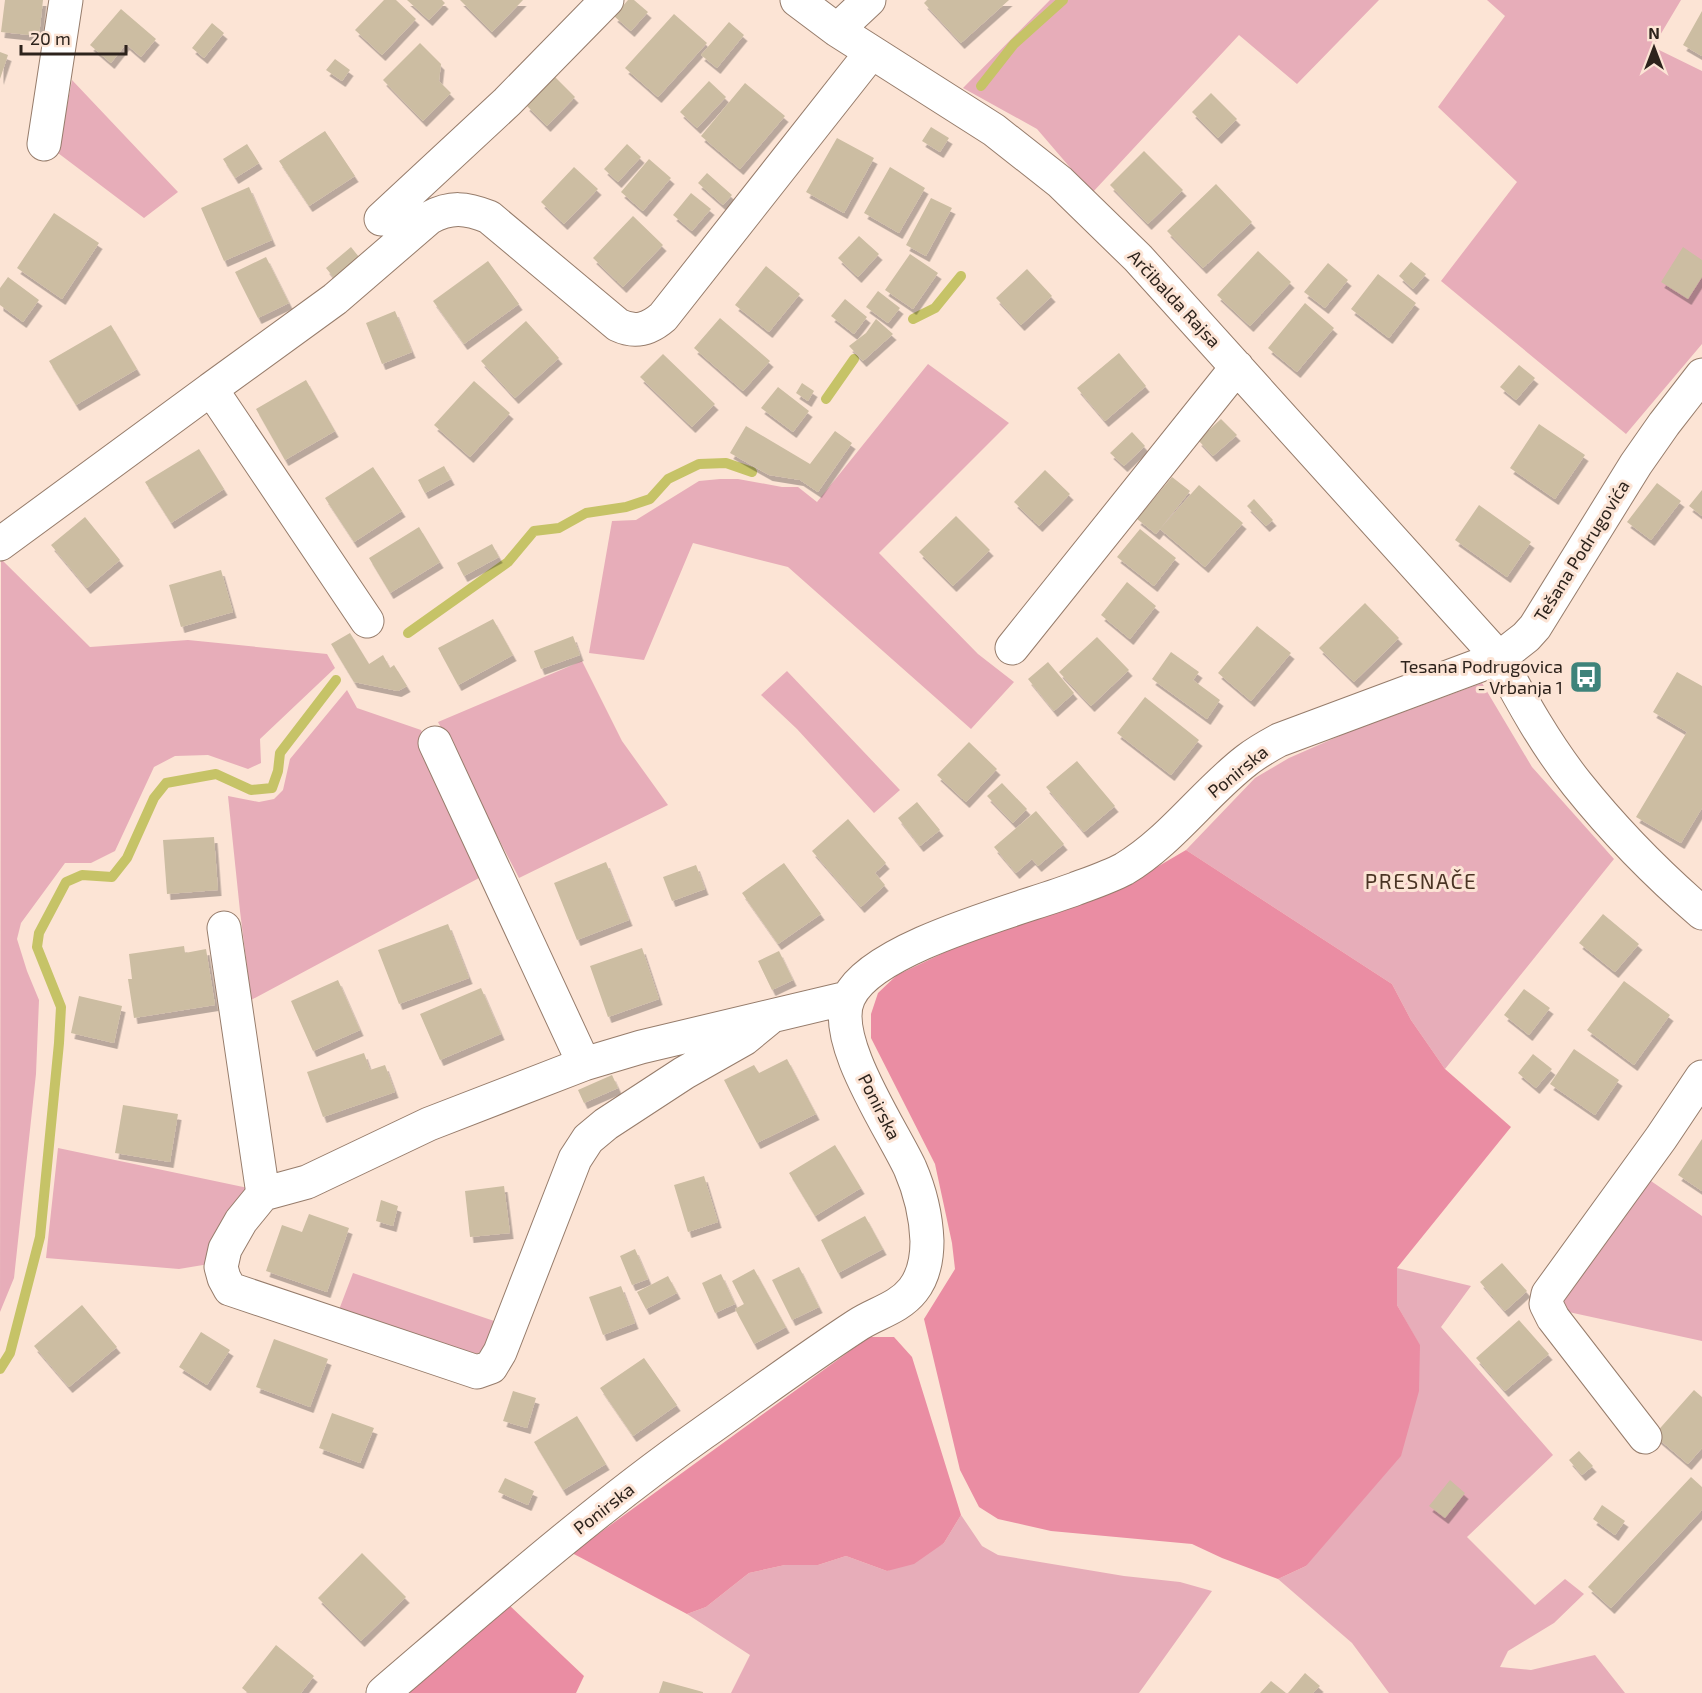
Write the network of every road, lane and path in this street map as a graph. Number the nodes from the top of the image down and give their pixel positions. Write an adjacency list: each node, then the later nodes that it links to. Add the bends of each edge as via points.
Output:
1 (66, 0): 7 (street)
2 (607, 0): 8 (street, via 507,102)
3 (797, 0): 5 (street, Arčibalda Rajsa)
4 (869, 0): 5 (street)
5 (837, 30): 6 (street, Arčibalda Rajsa)
6 (871, 53): 9 (street, Arčibalda Rajsa, via 994,130 1060,182 1138,258); 11 (street, via 653,326 639,330 618,325 489,217 459,209 442,211 336,298)
7 (44, 144)
8 (381, 219)
9 (1237, 367): 14 (street); 15 (street, Arčibalda Rajsa)
10 (1702, 375): 15 (street, Tešana Podrugovića, via 1636,465 1535,627)
11 (211, 389): 12 (street); 13 (street)
12 (0, 544)
13 (367, 621)
14 (1012, 648)
15 (1499, 658): 17 (street, via 1550,747 1577,784 1612,825); 19 (street, Ponirska, via 1279,740 1248,759 1122,870 915,947 876,967)
16 (435, 743): 21 (street)
17 (1702, 913)
18 (224, 928): 23 (street)
19 (848, 998): 20 (street); 25 (street, Ponirska, via 844,1018 848,1042 911,1171 926,1215 926,1265 914,1288 898,1305 863,1321 686,1445 508,1586)
20 (772, 1016): 21 (street); 23 (street, via 744,1039 684,1073 588,1139 575,1159 501,1352 490,1367 477,1372 230,1289 221,1267 225,1248)
21 (584, 1064): 23 (street, via 429,1124 307,1182)
22 (1702, 1077): 24 (street, via 1548,1294 1546,1304 1552,1318)
23 (263, 1194)
24 (1645, 1437)
25 (383, 1693)

